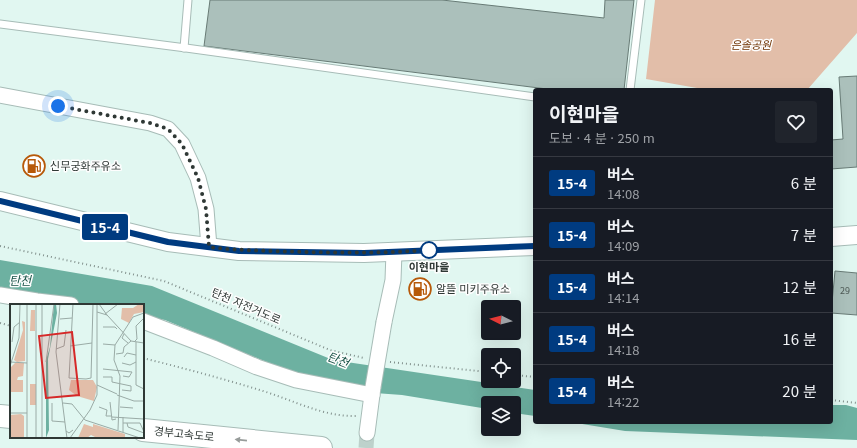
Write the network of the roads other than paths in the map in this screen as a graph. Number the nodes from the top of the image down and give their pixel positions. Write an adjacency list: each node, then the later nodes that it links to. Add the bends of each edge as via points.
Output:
1 (188, 0): 4 (lane)
2 (641, 0): 5 (lane)
3 (0, 24): 4 (lane)
4 (184, 48): 7 (lane)
5 (630, 88)
6 (0, 95): 12 (street, via 150,123 168,129 182,144 198,178 206,209)
7 (533, 97)
8 (0, 201): 12 (street, via 168,242)
9 (857, 235): 10 (street)
10 (833, 237)
11 (533, 246): 13 (street)
12 (209, 247): 13 (street, via 247,251)
13 (394, 252): 17 (street, bridge, via 393,280)
14 (0, 295): 15 (street)
15 (62, 304)
16 (144, 321): 17 (street, via 296,380)
17 (372, 391): 21 (street)
18 (0, 416): 19 (highway)
19 (10, 417)
20 (144, 430): 22 (highway, 경부고속도로, one-way to 20)
21 (367, 433)
22 (321, 448)

